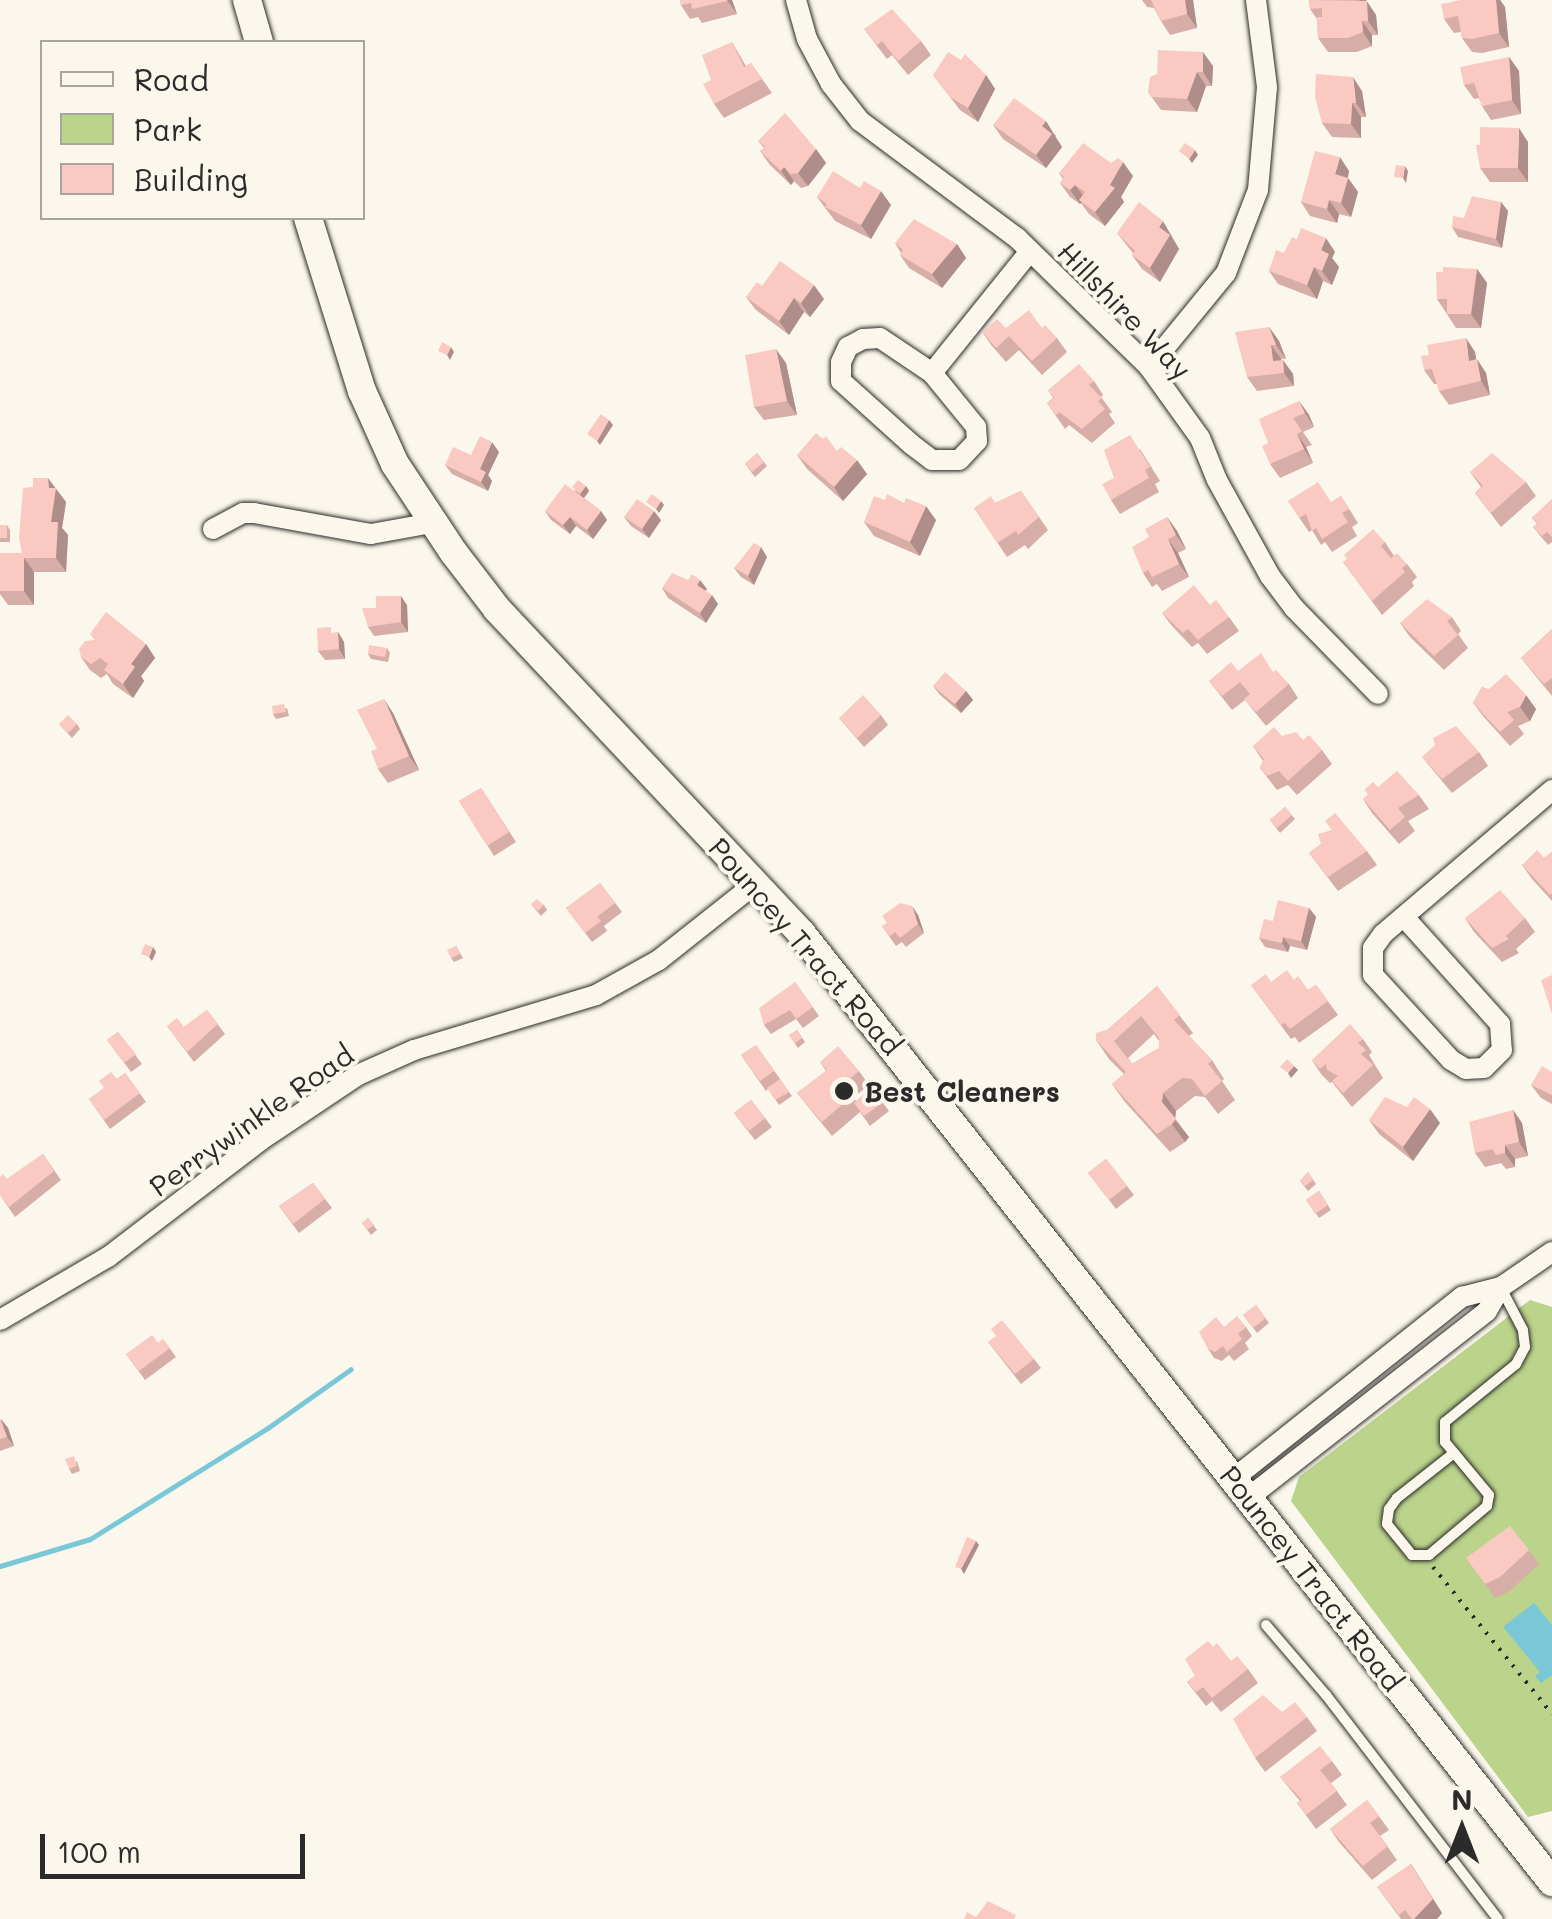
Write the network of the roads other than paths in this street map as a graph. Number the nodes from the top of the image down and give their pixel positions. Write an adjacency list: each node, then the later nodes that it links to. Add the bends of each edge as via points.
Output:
1 (248, 0): 4 (main road)
2 (796, 0): 6 (street, Hillshire Way, via 807,39 860,121)
3 (1256, 0): 7 (street, via 1267,87 1258,190 1226,272)
4 (258, 40)
5 (309, 220): 9 (main road, Pouncey Tract Road, via 362,391 395,464)
6 (1030, 251): 7 (street, Hillshire Way); 8 (street)
7 (1149, 368): 11 (street, Hillshire Way, via 1200,438 1270,576)
8 (932, 373): 8 (street, via 976,427 977,441 959,460 932,460 910,444 841,381 841,362 848,346 880,338)
9 (432, 523): 10 (street, via 371,534 254,513); 13 (main road, Pouncey Tract Road, via 497,609)
10 (213, 529)
11 (1378, 694)
12 (1552, 790): 14 (street)
13 (756, 884): 17 (street, Perrywinkle Road, via 659,960 596,994 414,1050 358,1075 108,1257); 19 (main road, Pouncey Tract Road, via 856,999)
14 (1404, 917): 14 (street, via 1372,948 1373,975 1451,1060 1484,1068 1502,1050 1500,1024)
15 (1552, 1252): 16 (street)
16 (1501, 1287): 18 (lane, via 1523,1330 1524,1347 1516,1364 1445,1422 1445,1442); 19 (street, via 1488,1310)
17 (0, 1320)
18 (1454, 1454): 18 (lane, via 1488,1496 1488,1506 1424,1555 1412,1555 1388,1524 1389,1509)
19 (1240, 1488): 21 (main road, Pouncey Tract Road)
20 (1266, 1625): 22 (lane)
21 (1552, 1882)
22 (1498, 1919)

